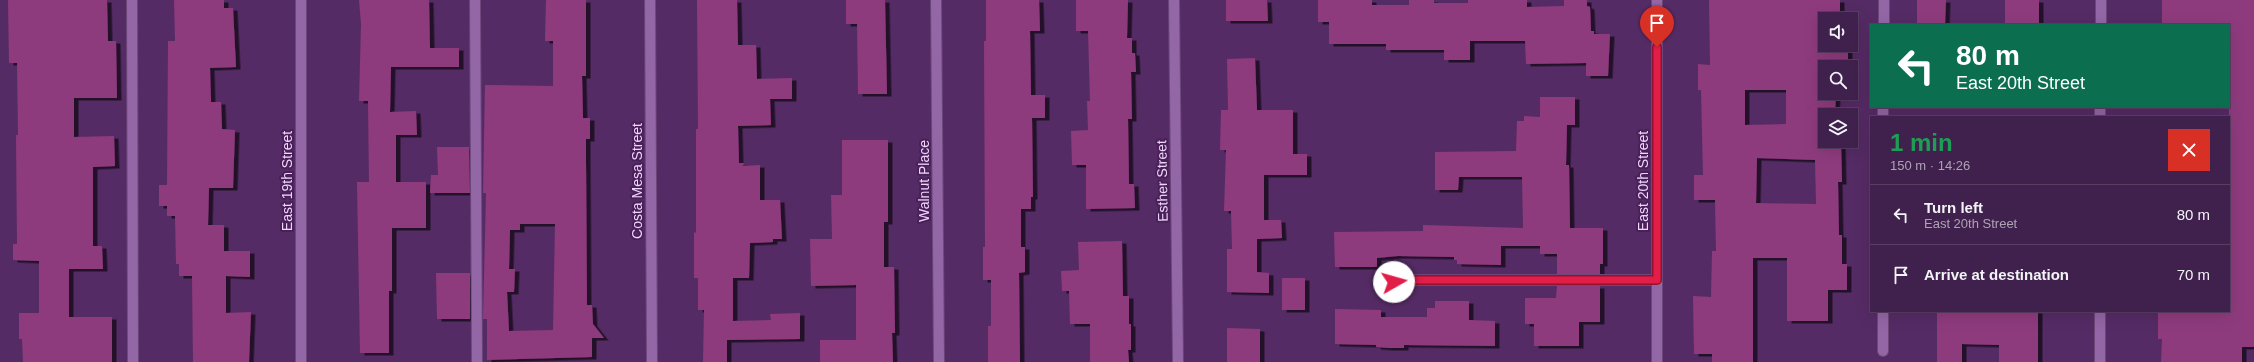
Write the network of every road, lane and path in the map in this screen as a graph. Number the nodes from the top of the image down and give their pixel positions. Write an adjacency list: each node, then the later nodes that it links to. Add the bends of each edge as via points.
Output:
1 (132, 0): 17 (street)
2 (301, 0): 18 (street, East 19th Street)
3 (476, 0): 19 (street)
4 (650, 0): 20 (street, Costa Mesa Street)
5 (936, 0): 21 (street, Walnut Place)
6 (1174, 0): 22 (street, Esther Street)
7 (1657, 0): 12 (street, East 20th Street)
8 (1884, 0): 10 (street)
9 (2101, 0): 11 (street)
10 (1884, 24)
11 (2101, 24)
12 (1657, 280): 13 (street); 23 (street, East 20th Street)
13 (1394, 282)
14 (1883, 312): 16 (street)
15 (2100, 312): 24 (street)
16 (1883, 351)
17 (133, 362)
18 (301, 362)
19 (477, 362)
20 (652, 362)
21 (939, 362)
22 (1178, 362)
23 (1656, 362)
24 (2100, 362)

